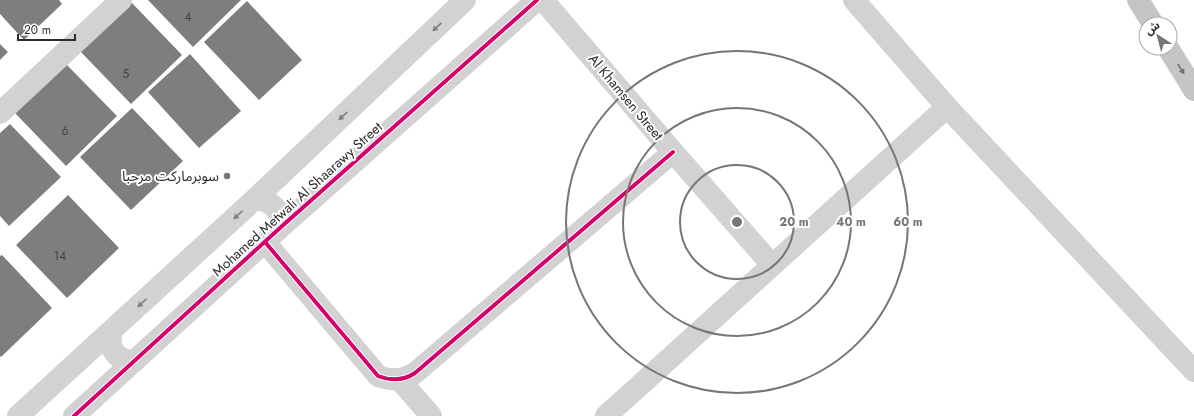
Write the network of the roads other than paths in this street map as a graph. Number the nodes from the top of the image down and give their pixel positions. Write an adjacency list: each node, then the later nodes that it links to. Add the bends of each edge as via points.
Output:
1 (121, 0): 11 (street)
2 (537, 0): 14 (street, Mohamed Metwali Al Shaarawy Street)
3 (543, 0): 12 (street, Al Khamsen Street)
4 (854, 0): 10 (street)
5 (1138, 0): 7 (main road)
6 (455, 3): 13 (street, Mohamed Metwali Al Shaarawy Street, one-way to 13)
7 (1148, 16)
8 (1173, 56): 9 (main road, one-way to 9)
9 (1194, 90)
10 (946, 107): 16 (street); 19 (street)
11 (0, 113)
12 (672, 152): 16 (street, Al Khamsen Street); 20 (street, via 415,373)
13 (255, 199): 14 (street, via 268,202 278,210); 17 (street, Mohamed Metwali Al Shaarawy Street, one-way to 17)
14 (281, 226): 15 (street, Mohamed Metwali Al Shaarawy Street)
15 (265, 242): 18 (street, Mohamed Metwali Al Shaarawy Street); 20 (street, via 378,376)
16 (772, 265): 24 (street)
17 (112, 330): 18 (street, via 110,340 113,350 125,360); 21 (street, Mohamed Metwali Al Shaarawy Street)
18 (135, 361): 22 (street, Mohamed Metwali Al Shaarawy Street)
19 (1194, 371)
20 (400, 380): 23 (street)
21 (18, 416)
22 (74, 416)
23 (431, 416)
24 (606, 416)

